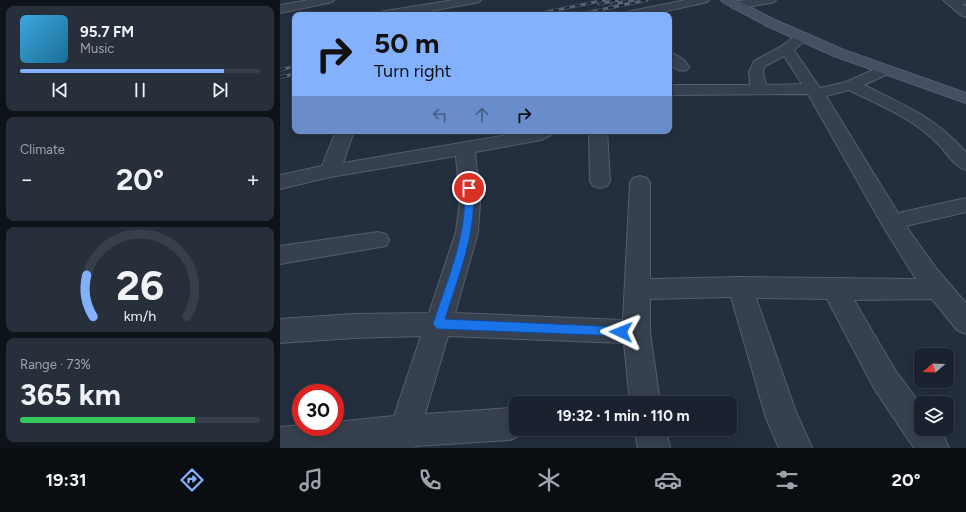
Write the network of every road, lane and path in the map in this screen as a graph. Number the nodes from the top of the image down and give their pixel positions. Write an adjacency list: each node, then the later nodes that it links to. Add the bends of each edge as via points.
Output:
1 (328, 0): 8 (street)
2 (475, 0): 9 (street)
3 (703, 0): 10 (street)
4 (770, 0): 7 (street)
5 (948, 0): 6 (street); 11 (street)
6 (966, 1)
7 (731, 2): 12 (street)
8 (280, 9)
9 (403, 12)
10 (645, 12)
11 (966, 13)
12 (802, 37): 13 (street); 16 (street)
13 (787, 49): 18 (street, via 759,64 756,72); 20 (street)
14 (672, 58): 15 (street)
15 (682, 66)
16 (885, 70): 17 (street); 21 (street)
17 (852, 85): 20 (street); 26 (street, via 930,127 945,139)
18 (759, 89): 19 (street); 20 (street)
19 (672, 90)
20 (814, 91): 32 (street)
21 (966, 98)
22 (344, 134): 27 (street)
23 (535, 134): 25 (street)
24 (598, 134): 28 (street)
25 (465, 148): 27 (street); 40 (street, via 470,201 469,219 463,247)
26 (966, 164)
27 (330, 171): 30 (street)
28 (600, 181)
29 (640, 184): 36 (street)
30 (282, 185)
31 (966, 206): 32 (street)
32 (892, 222): 38 (street)
33 (378, 240): 34 (street)
34 (280, 255)
35 (740, 287): 36 (street); 37 (street); 49 (street, via 782,418)
36 (637, 289): 42 (street)
37 (834, 289): 38 (street); 50 (street, via 885,380)
38 (937, 289): 39 (street)
39 (966, 322)
40 (438, 324): 41 (street); 42 (street); 46 (street)
41 (280, 331)
42 (636, 332): 43 (street)
43 (644, 396)
44 (509, 424): 46 (street)
45 (651, 436): 48 (street)
46 (402, 440): 47 (street)
47 (280, 443)
48 (654, 448)
49 (796, 448)
50 (933, 448)

